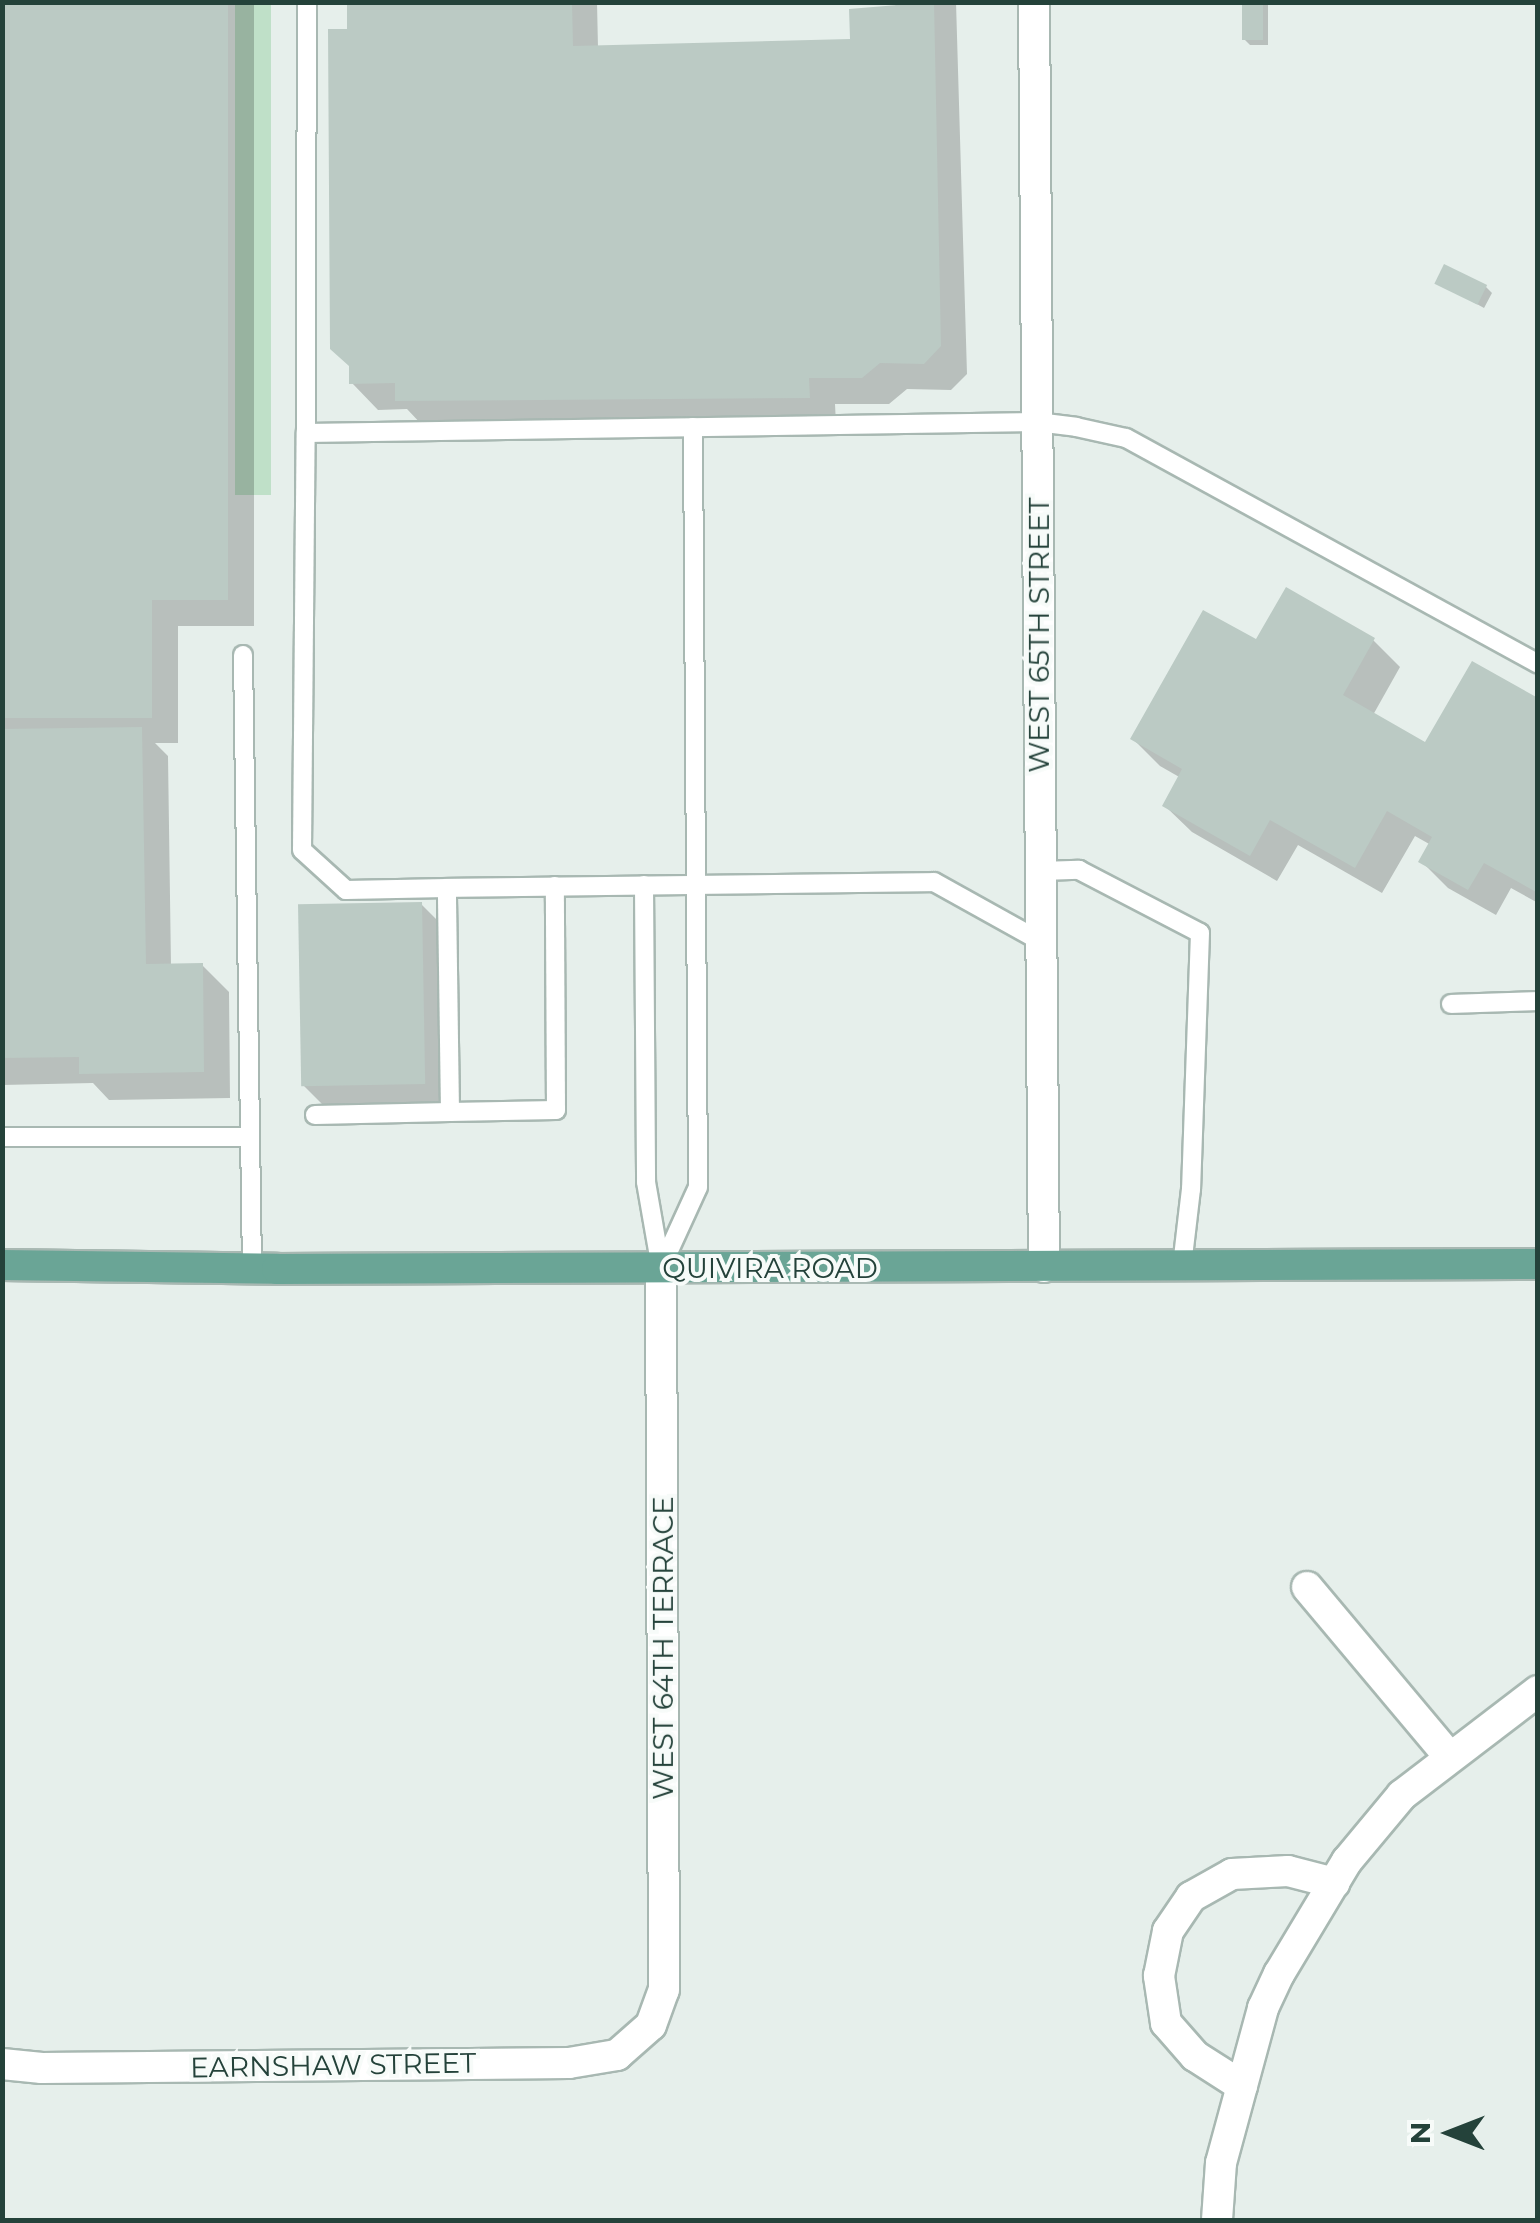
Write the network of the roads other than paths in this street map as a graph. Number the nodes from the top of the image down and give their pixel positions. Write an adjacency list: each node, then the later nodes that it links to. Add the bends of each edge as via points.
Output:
1 (307, 2): 5 (lane)
2 (1034, 2): 3 (street, WEST 65TH STREET)
3 (1037, 422): 4 (lane); 7 (lane, via 1126,438); 8 (street, WEST 65TH STREET)
4 (693, 427): 5 (lane); 10 (lane)
5 (306, 434): 12 (lane, via 302,850 346,890)
6 (243, 655): 19 (lane)
7 (1538, 664)
8 (1041, 871): 13 (street, WEST 65TH STREET); 22 (lane, via 1079,870 1200,933)
9 (644, 885): 10 (lane); 11 (lane); 24 (lane, via 646,1182)
10 (699, 885): 13 (lane, via 934,882); 24 (lane, via 698,1187)
11 (555, 886): 12 (lane); 16 (lane, via 556,1110)
12 (446, 888): 16 (lane)
13 (1042, 942): 23 (street, WEST 65TH STREET)
14 (1538, 1001): 15 (lane)
15 (1451, 1004)
16 (450, 1112): 17 (lane)
17 (314, 1114)
18 (2, 1138): 19 (lane)
19 (250, 1138): 25 (lane)
20 (1538, 1264): 22 (main road, QUIVIRA ROAD)
21 (2, 1265): 25 (main road, QUIVIRA ROAD)
22 (1182, 1266): 23 (main road, QUIVIRA ROAD)
23 (1044, 1267): 24 (main road, QUIVIRA ROAD)
24 (662, 1268): 25 (main road, QUIVIRA ROAD); 30 (street, WEST 64TH TERRACE, via 664,1990)
25 (252, 1269)
26 (1307, 1586): 28 (street)
27 (1538, 1691): 28 (street)
28 (1449, 1756): 29 (street, via 1402,1795)
29 (1334, 1883): 32 (street, via 1279,1974); 32 (street, via 1288,1871 1232,1874 1191,1896 1168,1931 1159,1976 1166,2024 1195,2056)
30 (651, 2025): 31 (street, EARNSHAW STREET, via 617,2055 569,2063)
31 (2, 2064)
32 (1242, 2086): 33 (street, via 1221,2163)
33 (1217, 2220)

